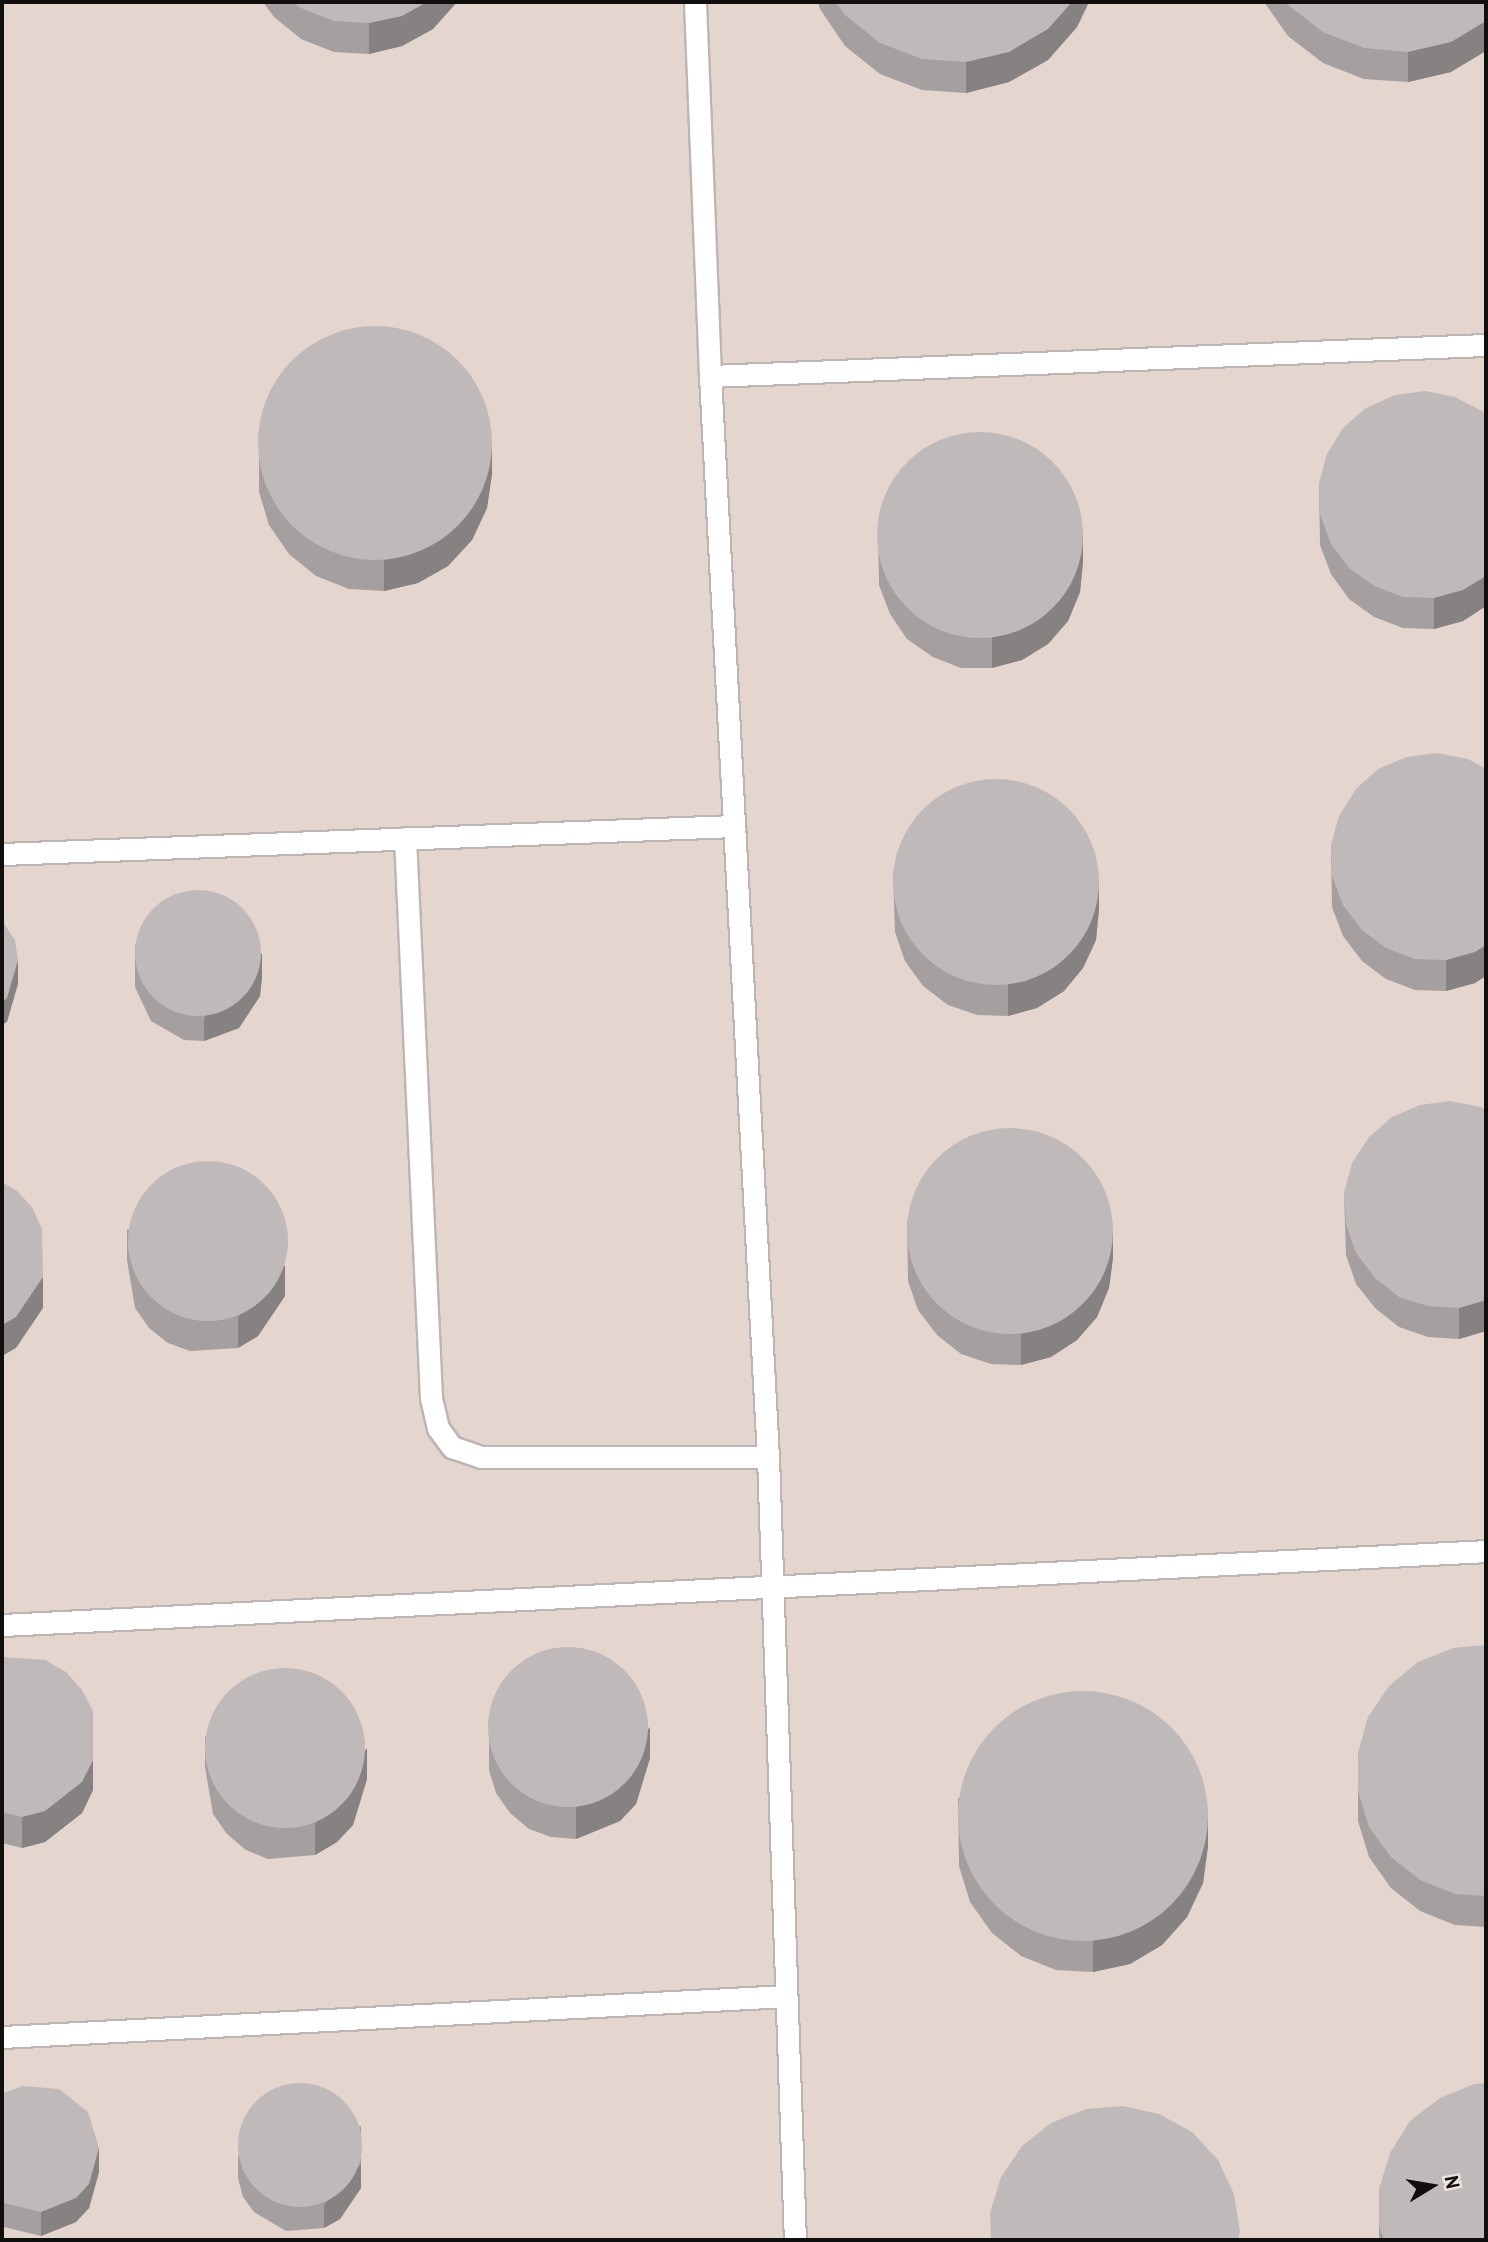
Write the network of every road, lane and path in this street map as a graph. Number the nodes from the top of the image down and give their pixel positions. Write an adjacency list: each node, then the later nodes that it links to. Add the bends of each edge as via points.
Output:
1 (695, 2): 3 (lane)
2 (1486, 345): 3 (lane)
3 (710, 376): 4 (lane)
4 (734, 826): 5 (lane); 7 (lane)
5 (405, 838): 6 (lane); 7 (lane, via 431,1398 438,1428 452,1447 481,1457)
6 (2, 854)
7 (768, 1457): 9 (lane)
8 (1486, 1551): 9 (lane)
9 (772, 1587): 10 (lane); 11 (lane)
10 (2, 1625)
11 (786, 1996): 12 (lane); 13 (lane)
12 (2, 2037)
13 (795, 2240)

